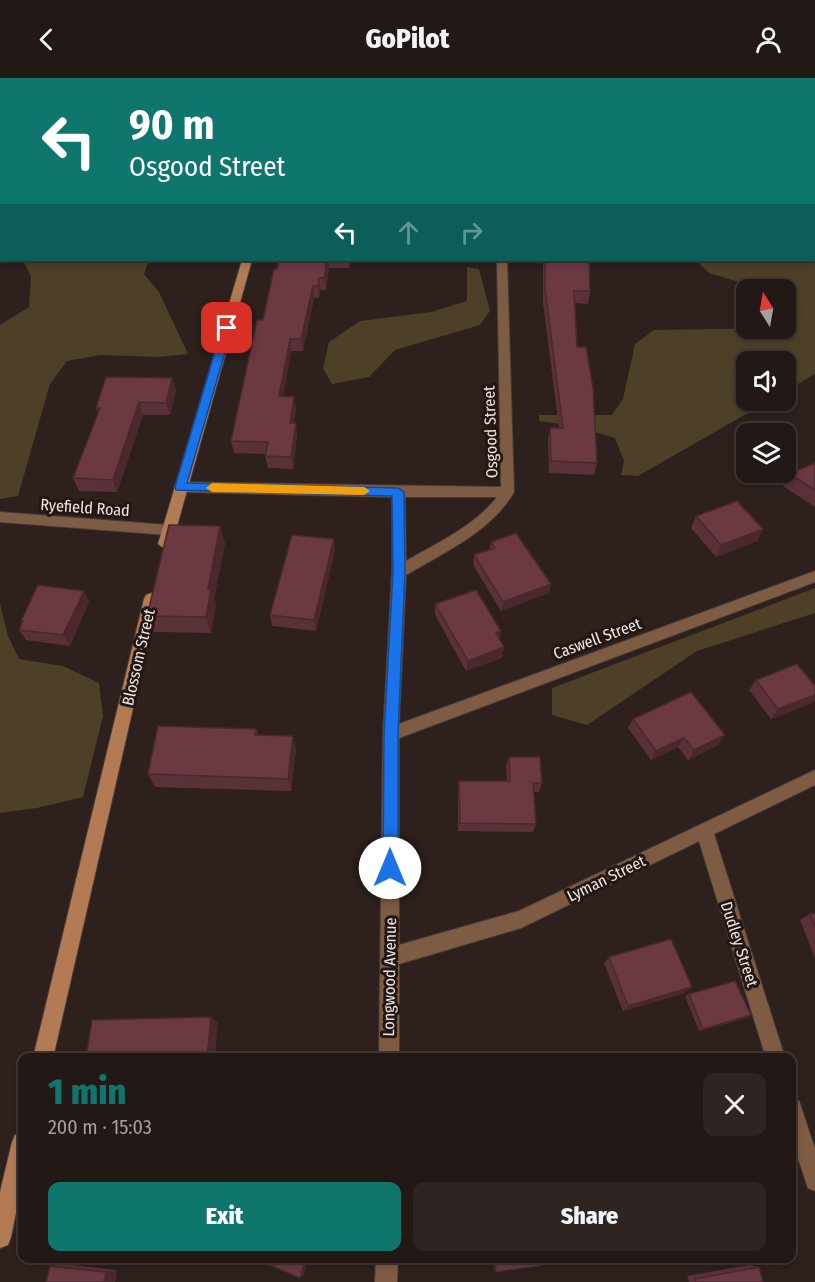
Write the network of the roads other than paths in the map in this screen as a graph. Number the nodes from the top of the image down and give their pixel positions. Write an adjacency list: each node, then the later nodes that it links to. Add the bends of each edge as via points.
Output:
1 (247, 261): 3 (street)
2 (502, 261): 5 (street, Osgood Street)
3 (180, 487): 4 (street, Osgood Street); 7 (street)
4 (398, 492): 5 (street, Osgood Street); 9 (street, Longwood Avenue)
5 (508, 492): 9 (street, via 494,512)
6 (0, 517): 7 (street, Ryefield Road)
7 (168, 530): 8 (street)
8 (160, 564)
9 (399, 572): 12 (street, Longwood Avenue)
10 (815, 576): 12 (street, Caswell Street)
11 (154, 587): 16 (street, Blossom Street)
12 (391, 734): 15 (street, Longwood Avenue)
13 (815, 777): 14 (street, Lyman Street)
14 (704, 830): 15 (street, Lyman Street, via 521,919); 18 (street, Dudley Street)
15 (390, 957): 17 (street, Longwood Avenue)
16 (44, 1053)
17 (389, 1053)
18 (774, 1053)
19 (796, 1121): 21 (street)
20 (18, 1159): 22 (street)
21 (815, 1181)
22 (0, 1237)
23 (387, 1263): 24 (street)
24 (387, 1282)

